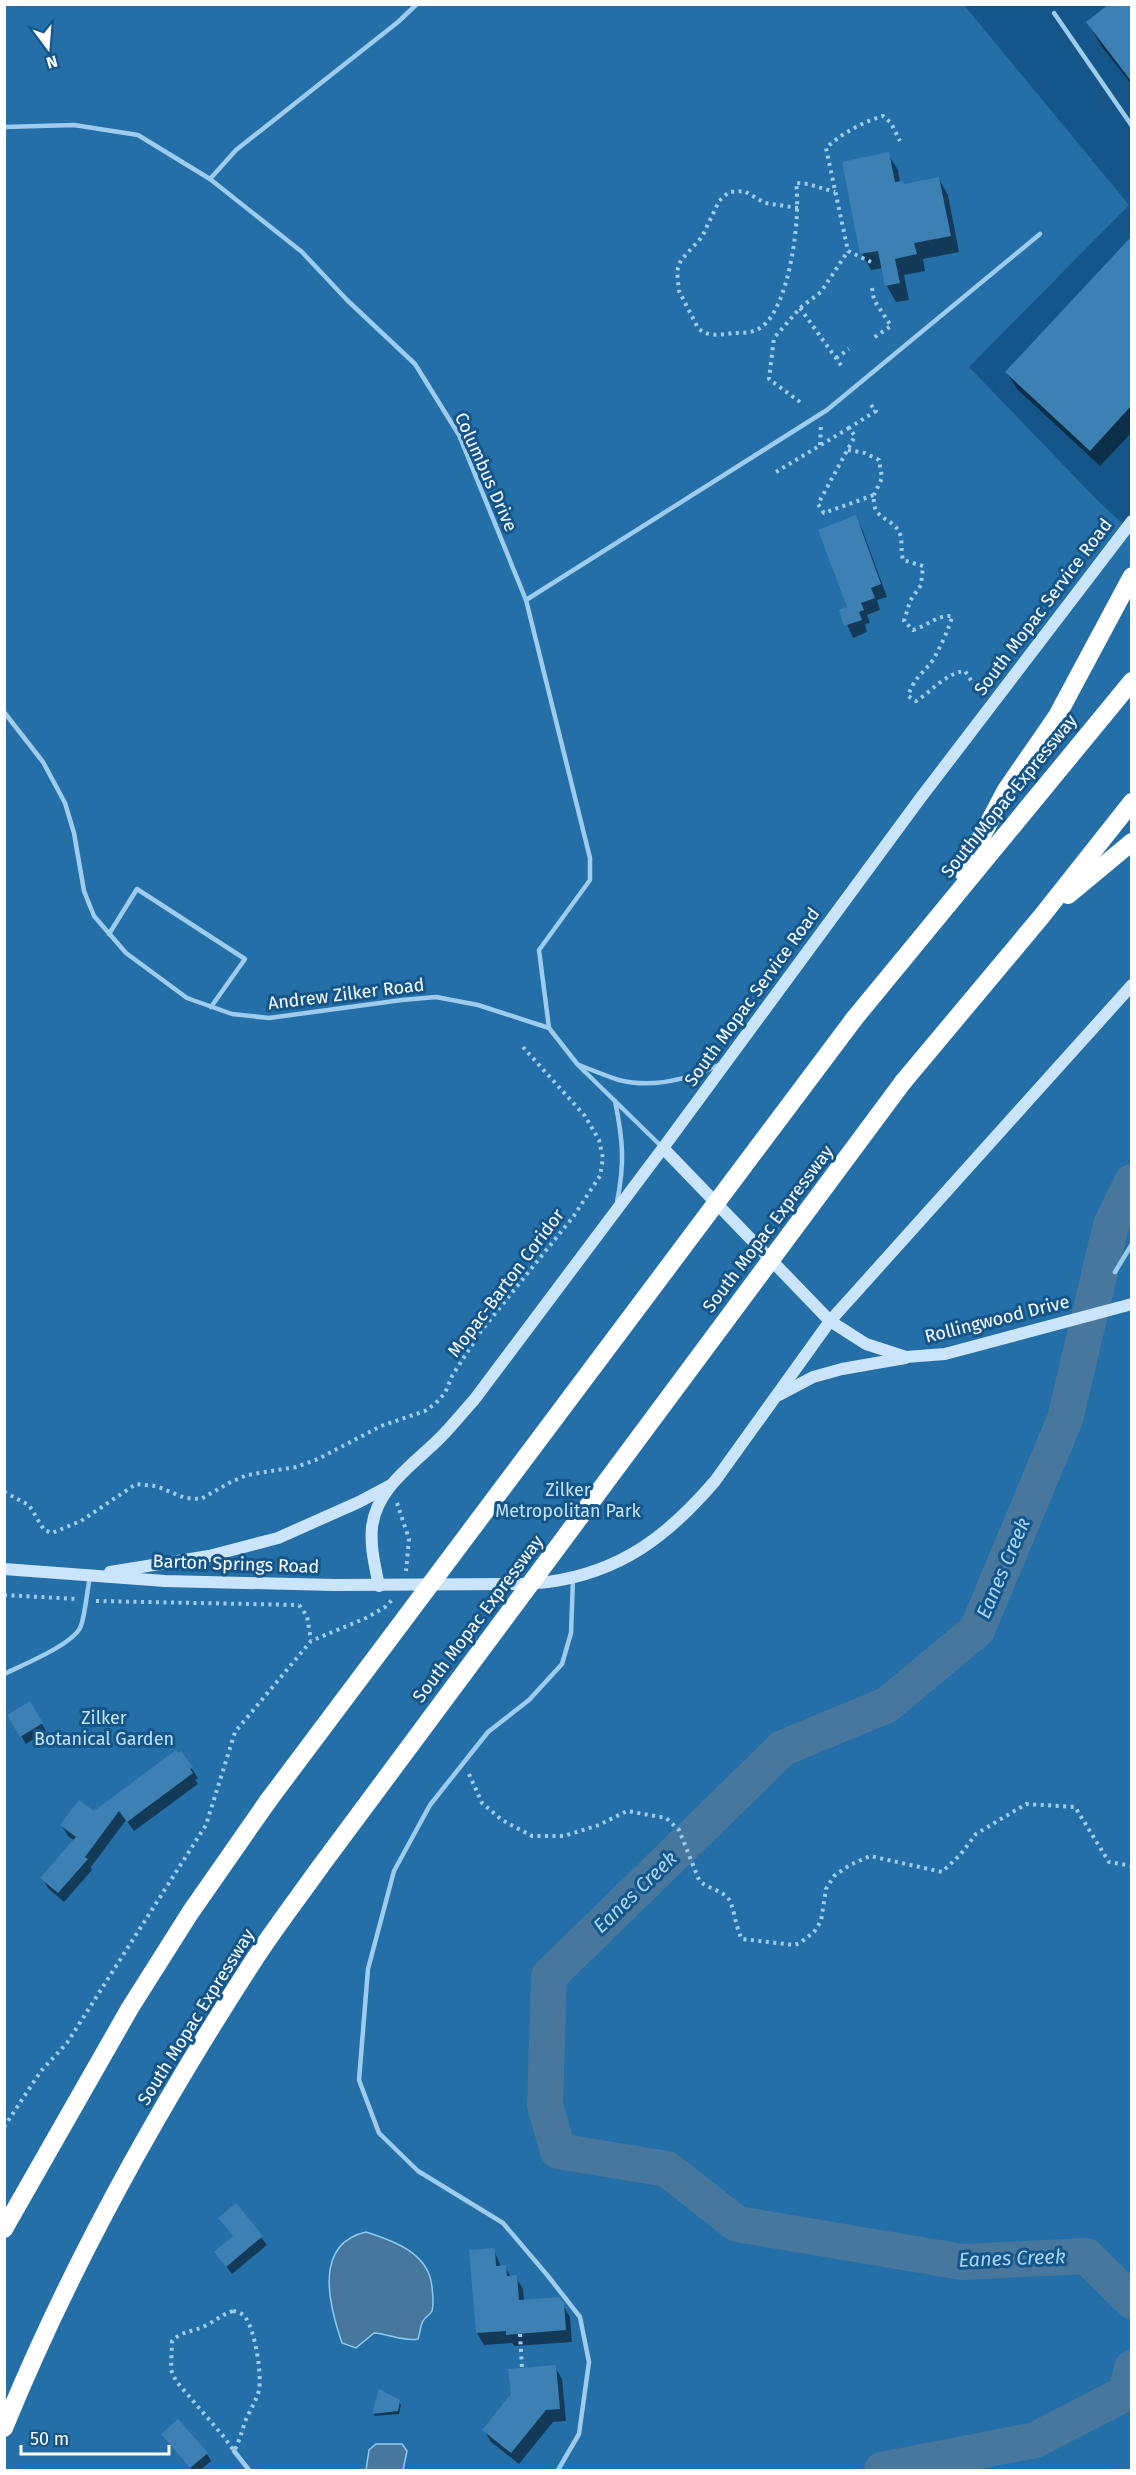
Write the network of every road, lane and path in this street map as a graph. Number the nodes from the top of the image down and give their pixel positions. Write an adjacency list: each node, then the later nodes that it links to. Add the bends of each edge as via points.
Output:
1 (417, 4): 6 (lane, via 236,150)
2 (1053, 12): 3 (lane)
3 (1131, 126)
4 (4, 127): 6 (lane, Columbus Drive, via 74,125 138,135)
5 (900, 141): 7 (path, via 883,116 826,147)
6 (210, 179): 28 (lane, Columbus Drive, via 302,252 415,364 459,435)
7 (835, 192): 8 (path, via 796,183); 10 (path)
8 (798, 208): 8 (path, via 791,261 769,320 751,332 703,333 679,291 677,271 681,260 702,237 719,201 729,192 744,192 765,202)
9 (1040, 234): 28 (lane, via 827,410)
10 (848, 251): 11 (path); 13 (path, via 821,292)
11 (871, 262)
12 (872, 288): 14 (path, via 874,300 891,326)
13 (800, 308): 16 (path); 18 (path, via 774,338 769,379)
14 (872, 339)
15 (849, 349): 16 (path)
16 (836, 358): 17 (path)
17 (843, 368)
18 (800, 402)
19 (871, 405): 21 (path, via 876,411)
20 (822, 424): 22 (path)
21 (849, 428): 22 (path); 23 (path, via 855,436)
22 (820, 446): 24 (path)
23 (848, 450): 25 (path, via 879,460 882,478); 25 (path, via 818,504 824,513)
24 (776, 472)
25 (874, 495): 30 (path, via 877,514 892,523 901,537 903,560 923,566 921,585 910,601 904,621 913,630 944,615 952,616 951,628 931,663 914,680 908,696 916,701 952,672 964,671)
26 (1131, 521): 41 (main road, South Mopac Service Road)
27 (1131, 576): 34 (highway, via 1057,716 1006,790)
28 (526, 600): 39 (lane, Columbus Drive, via 590,858 590,880 539,950)
29 (1131, 681): 34 (highway, South Mopac Expressway)
30 (979, 693)
31 (4, 712): 36 (lane, Andrew Zilker Road, via 43,762 65,803 84,891 94,916)
32 (1131, 802): 35 (highway, South Mopac Expressway)
33 (1131, 842): 35 (highway)
34 (944, 908): 67 (highway, South Mopac Expressway, bridge, via 854,1019 268,1801 130,2008)
35 (1041, 917): 70 (highway, South Mopac Expressway, bridge, via 903,1082 255,1959 130,2167 66,2286)
36 (109, 934): 38 (lane, Andrew Zilker Road, via 126,953 188,998); 38 (lane, via 137,889 245,959)
37 (1131, 985): 49 (main road)
38 (211, 1007): 39 (lane, Andrew Zilker Road, via 250,1018 269,1018 436,997 478,1005)
39 (549, 1028): 42 (lane)
40 (522, 1046): 53 (path, Mopac-Barton Coridor, via 585,1116 603,1158 600,1176 573,1217 481,1331 436,1403 318,1459 247,1475 201,1499 136,1484 81,1521 52,1533 44,1530 29,1505)
41 (726, 1062): 42 (lane, via 698,1075 665,1083 621,1080); 44 (main road, South Mopac Service Road)
42 (578, 1065): 43 (lane)
43 (615, 1101): 44 (lane); 45 (lane, via 623,1172)
44 (663, 1148): 45 (main road, South Mopac Service Road); 49 (main road, Rollingwood Drive)
45 (616, 1209): 52 (main road, South Mopac Service Road, via 474,1400)
46 (1131, 1244): 47 (lane)
47 (1114, 1272)
48 (1131, 1304): 50 (main road, Rollingwood Drive, via 945,1354)
49 (830, 1321): 50 (main road, Rollingwood Drive, via 866,1344); 51 (main road)
50 (906, 1357): 51 (main road, via 813,1377)
51 (775, 1397): 57 (main road, via 715,1481 670,1529 644,1549)
52 (390, 1485): 54 (path, via 409,1539); 56 (main road, Barton Springs Road, via 278,1538 209,1556); 58 (main road, via 372,1525 371,1546)
53 (4, 1492)
54 (407, 1568)
55 (4, 1569): 56 (main road, Barton Springs Road)
56 (91, 1575): 58 (main road, Barton Springs Road, via 165,1581); 60 (lane)
57 (573, 1579): 58 (main road, via 526,1584); 64 (lane, via 571,1633 562,1664 529,1700 488,1732)
58 (380, 1586)
59 (4, 1595): 60 (path)
60 (85, 1600): 62 (path, via 300,1605 308,1617); 63 (lane, via 80,1628 40,1658)
61 (390, 1602): 62 (path, via 366,1618)
62 (311, 1641): 66 (path, via 235,1732 206,1825 67,2043 41,2071)
63 (4, 1674)
64 (464, 1763): 65 (path, via 482,1803 502,1820 532,1836 564,1836 599,1825 627,1810 666,1818 680,1830 699,1880 727,1896 732,1904 742,1940 800,1943 821,1921 826,1889 834,1876 850,1865 870,1857 942,1872 976,1834 1026,1804 1075,1807 1109,1862); 73 (lane, via 430,1805 394,1871 368,1969 358,2080 379,2133 418,2171 503,2223 580,2317 588,2373 579,2434)
65 (1131, 1866)
66 (4, 2127)
67 (4, 2229)
68 (520, 2334): 69 (path)
69 (522, 2368)
70 (4, 2428)
71 (234, 2451): 71 (path, via 171,2370 172,2341 180,2333 206,2326 233,2311 243,2314 255,2341 259,2386); 72 (lane)
72 (249, 2470)
73 (558, 2470)

